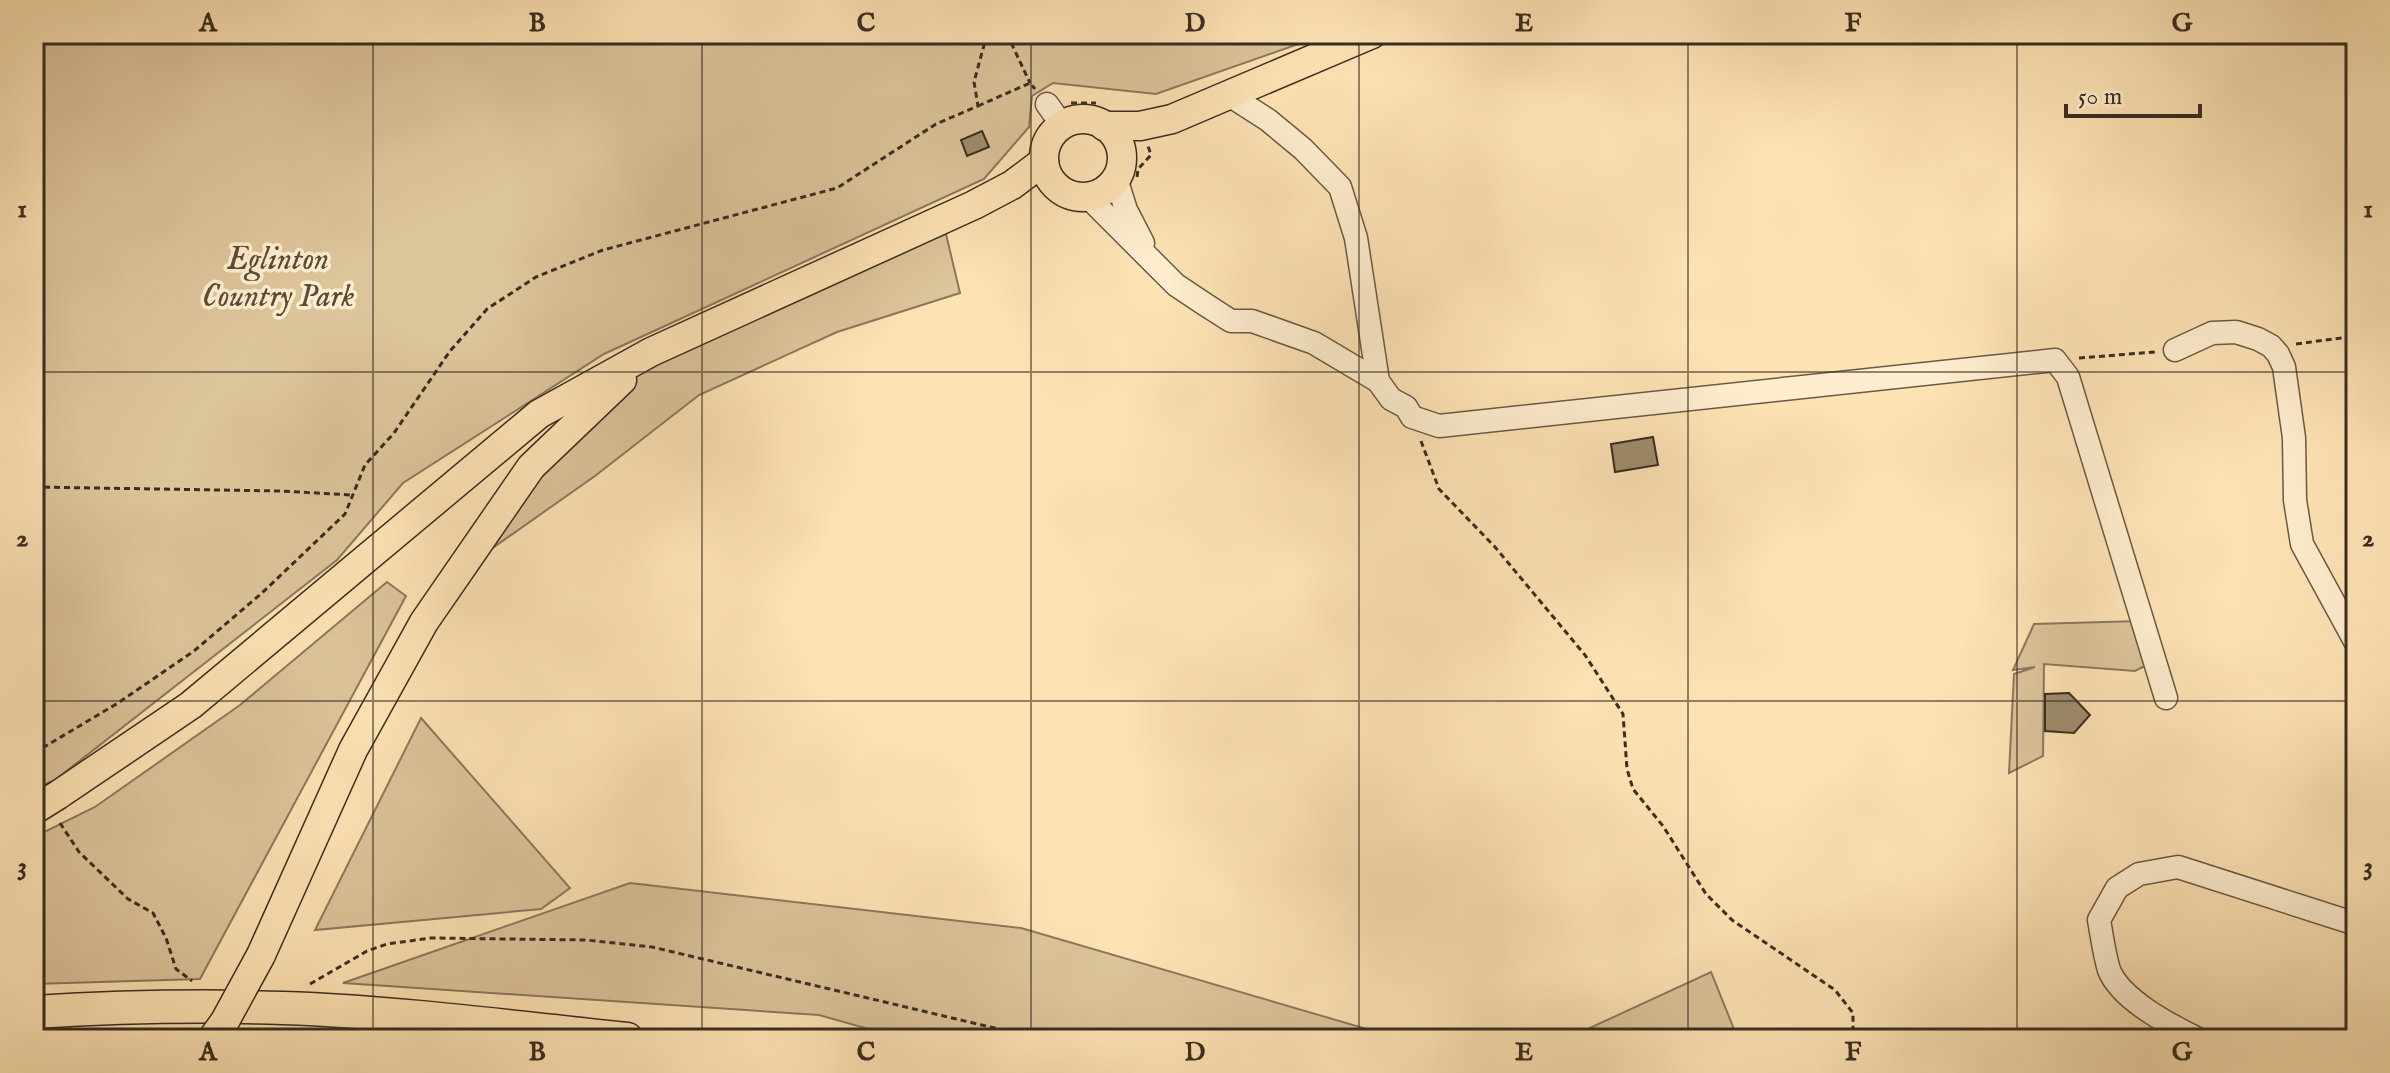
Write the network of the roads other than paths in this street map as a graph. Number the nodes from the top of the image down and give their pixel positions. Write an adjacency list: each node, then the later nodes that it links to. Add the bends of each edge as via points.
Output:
1 (1372, 34): 2 (main road)
2 (1229, 95): 3 (main road); 12 (street, via 1291,140 1340,187 1356,238)
3 (1172, 119): 4 (main road); 6 (main road, via 1145,138)
4 (1104, 126): 5 (main road, via 1054,114); 6 (main road, via 1118,141)
5 (1044, 161): 7 (main road, via 1050,179); 8 (main road)
6 (1119, 169): 7 (main road, via 1099,194); 9 (street, via 1126,210)
7 (1075, 194): 8 (main road, via 1021,195); 9 (street)
8 (974, 205): 11 (main road)
9 (1148, 255): 12 (street, via 1176,285 1231,321 1252,321 1314,343)
10 (2175, 350): 13 (street, via 2212,333 2236,332 2271,346 2284,367 2302,544)
11 (651, 352): 15 (main road, via 539,414 191,705); 18 (main road, bridge, via 531,467 424,622 353,750 261,955)
12 (1378, 381): 14 (street, via 1412,417 1439,426 2055,360 2068,377)
13 (2356, 643)
14 (2166, 698)
15 (46, 802)
16 (2356, 924): 20 (street, via 2178,867 2139,874 2117,888 2099,920 2110,971 2124,991)
17 (34, 1012): 19 (highway, via 283,1008)
18 (212, 1039)
19 (627, 1039)
20 (2198, 1039)

